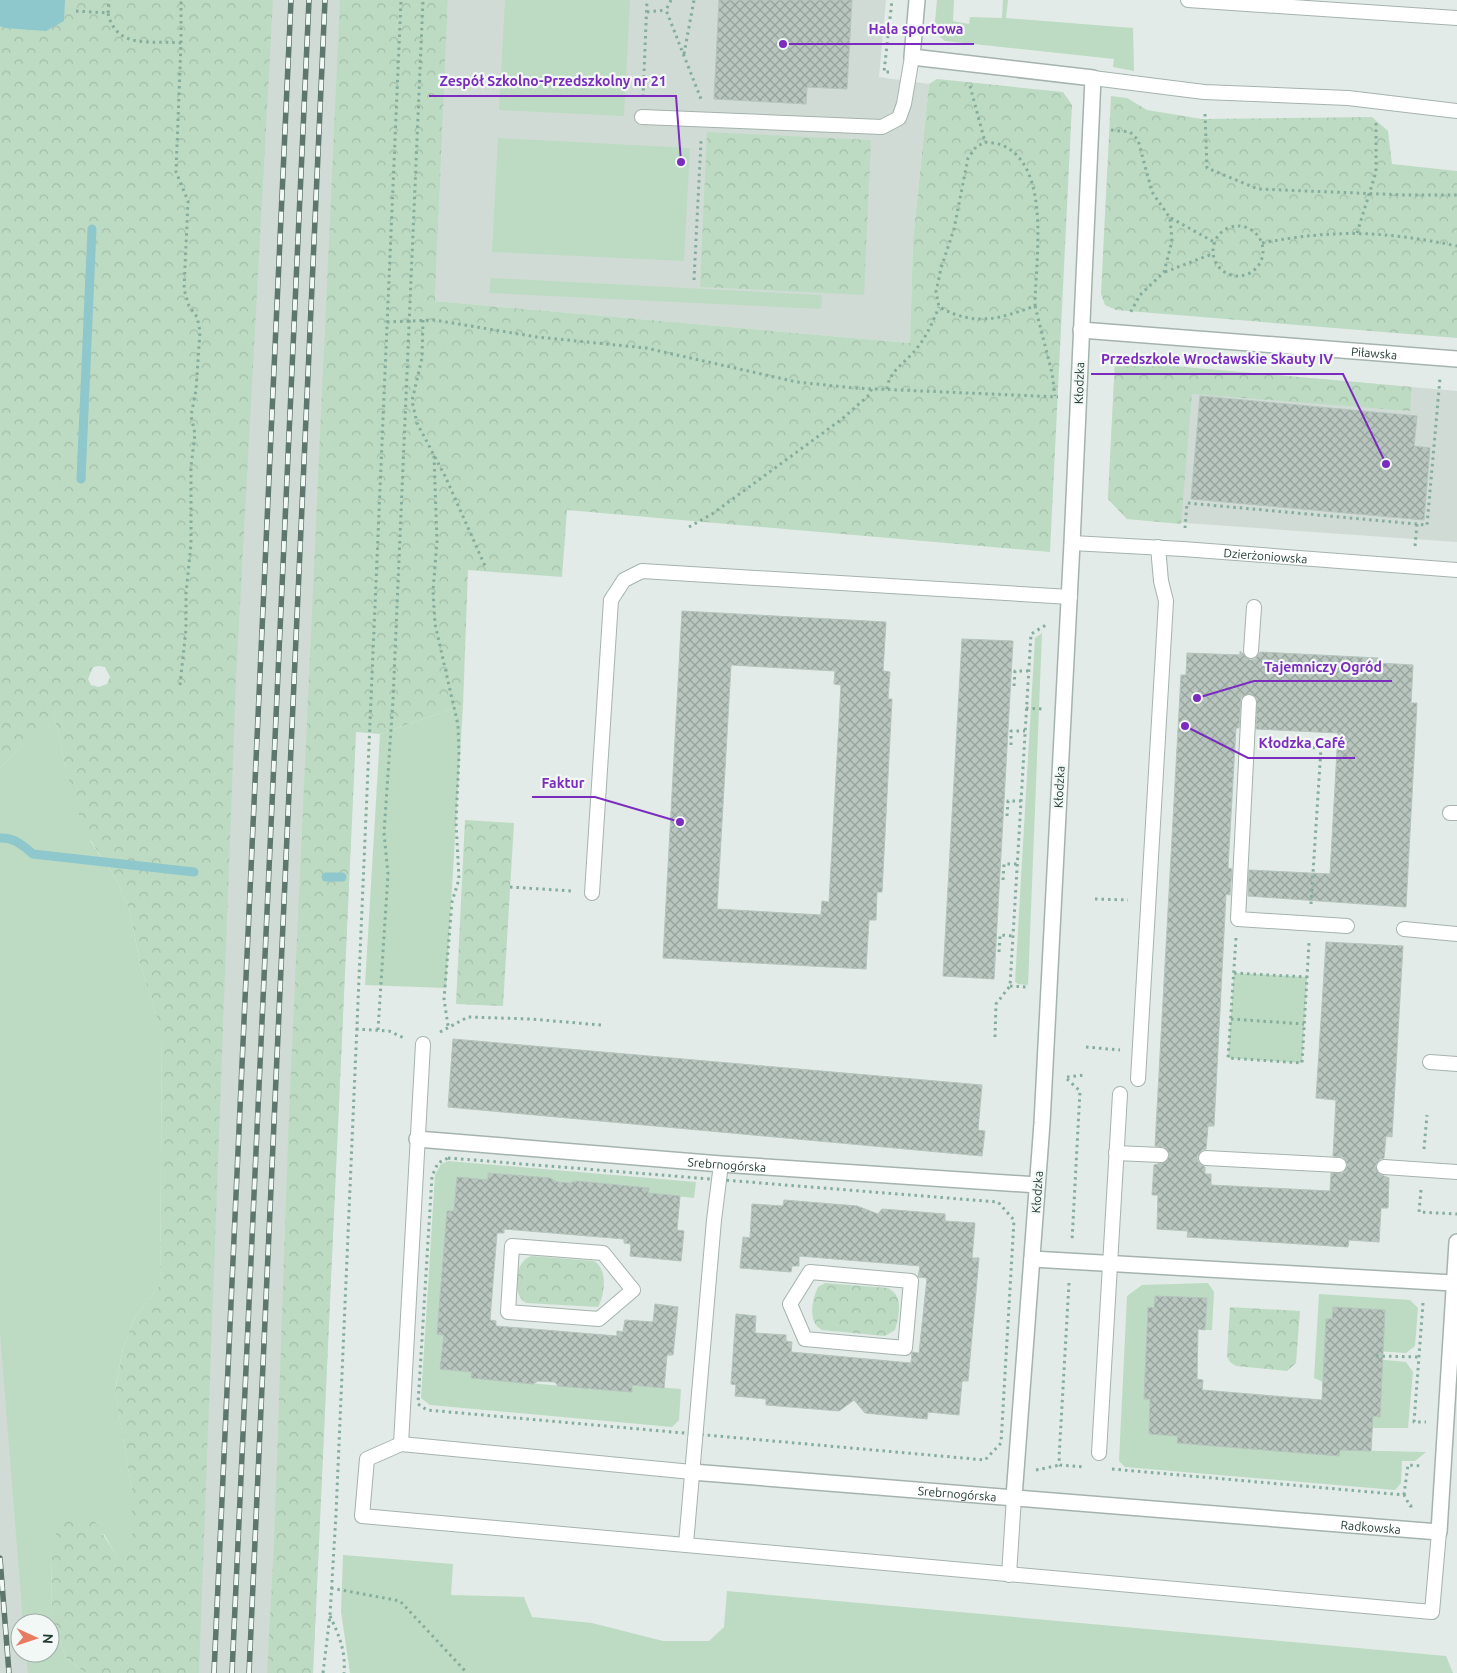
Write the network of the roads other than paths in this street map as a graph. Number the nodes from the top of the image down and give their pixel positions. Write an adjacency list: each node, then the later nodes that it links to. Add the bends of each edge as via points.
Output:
1 (917, 0): 5 (street)
2 (1188, 0): 3 (lane)
3 (1363, 6): 4 (lane)
4 (1457, 18)
5 (912, 57): 6 (street); 8 (lane, via 900,118 882,127)
6 (1093, 78): 7 (lane, via 1204,92 1376,102); 9 (street, Kłodzka)
7 (1457, 111)
8 (642, 117)
9 (1081, 330): 10 (street, Piławska); 11 (street, Kłodzka)
10 (1457, 359)
11 (1072, 543): 12 (lane, Dzierżoniowska); 14 (street, Kłodzka)
12 (1158, 547): 13 (lane, Dzierżoniowska); 25 (lane, via 1166,601)
13 (1457, 570)
14 (1070, 597): 18 (lane, via 642,572 624,580 611,600); 35 (street, Kłodzka)
15 (1254, 607): 16 (lane)
16 (1251, 651)
17 (1249, 702): 19 (lane, via 1238,919)
18 (592, 892)
19 (1347, 926)
20 (1404, 929): 21 (lane)
21 (1457, 934)
22 (423, 1044): 27 (lane)
23 (1430, 1062): 24 (lane)
24 (1457, 1064)
25 (1138, 1079)
26 (1120, 1094): 28 (lane)
27 (417, 1139): 31 (street, Srebrnogórska); 42 (lane)
28 (1116, 1152): 29 (lane); 38 (lane)
29 (1161, 1155)
30 (1206, 1158): 32 (lane)
31 (721, 1164): 35 (street, Srebrnogórska); 44 (lane)
32 (1338, 1165)
33 (1384, 1167): 34 (lane)
34 (1457, 1172)
35 (1037, 1185): 37 (street, Kłodzka)
36 (1457, 1242): 39 (street)
37 (1032, 1259): 38 (street); 45 (street, Kłodzka)
38 (1110, 1264): 39 (street); 43 (lane)
39 (1453, 1283): 46 (street)
40 (633, 1290): 40 (lane, via 603,1253 512,1246 508,1312 599,1319)
41 (790, 1304): 41 (lane, via 805,1339 904,1348 911,1281 810,1272)
42 (401, 1444): 44 (lane); 47 (lane, via 367,1459 362,1516)
43 (1099, 1453)
44 (692, 1472): 45 (street, Srebrnogórska); 47 (lane)
45 (1014, 1497): 46 (street, Radkowska); 48 (lane)
46 (1439, 1532): 48 (lane, via 1432,1612)
47 (686, 1544): 48 (lane)
48 (1009, 1575)

